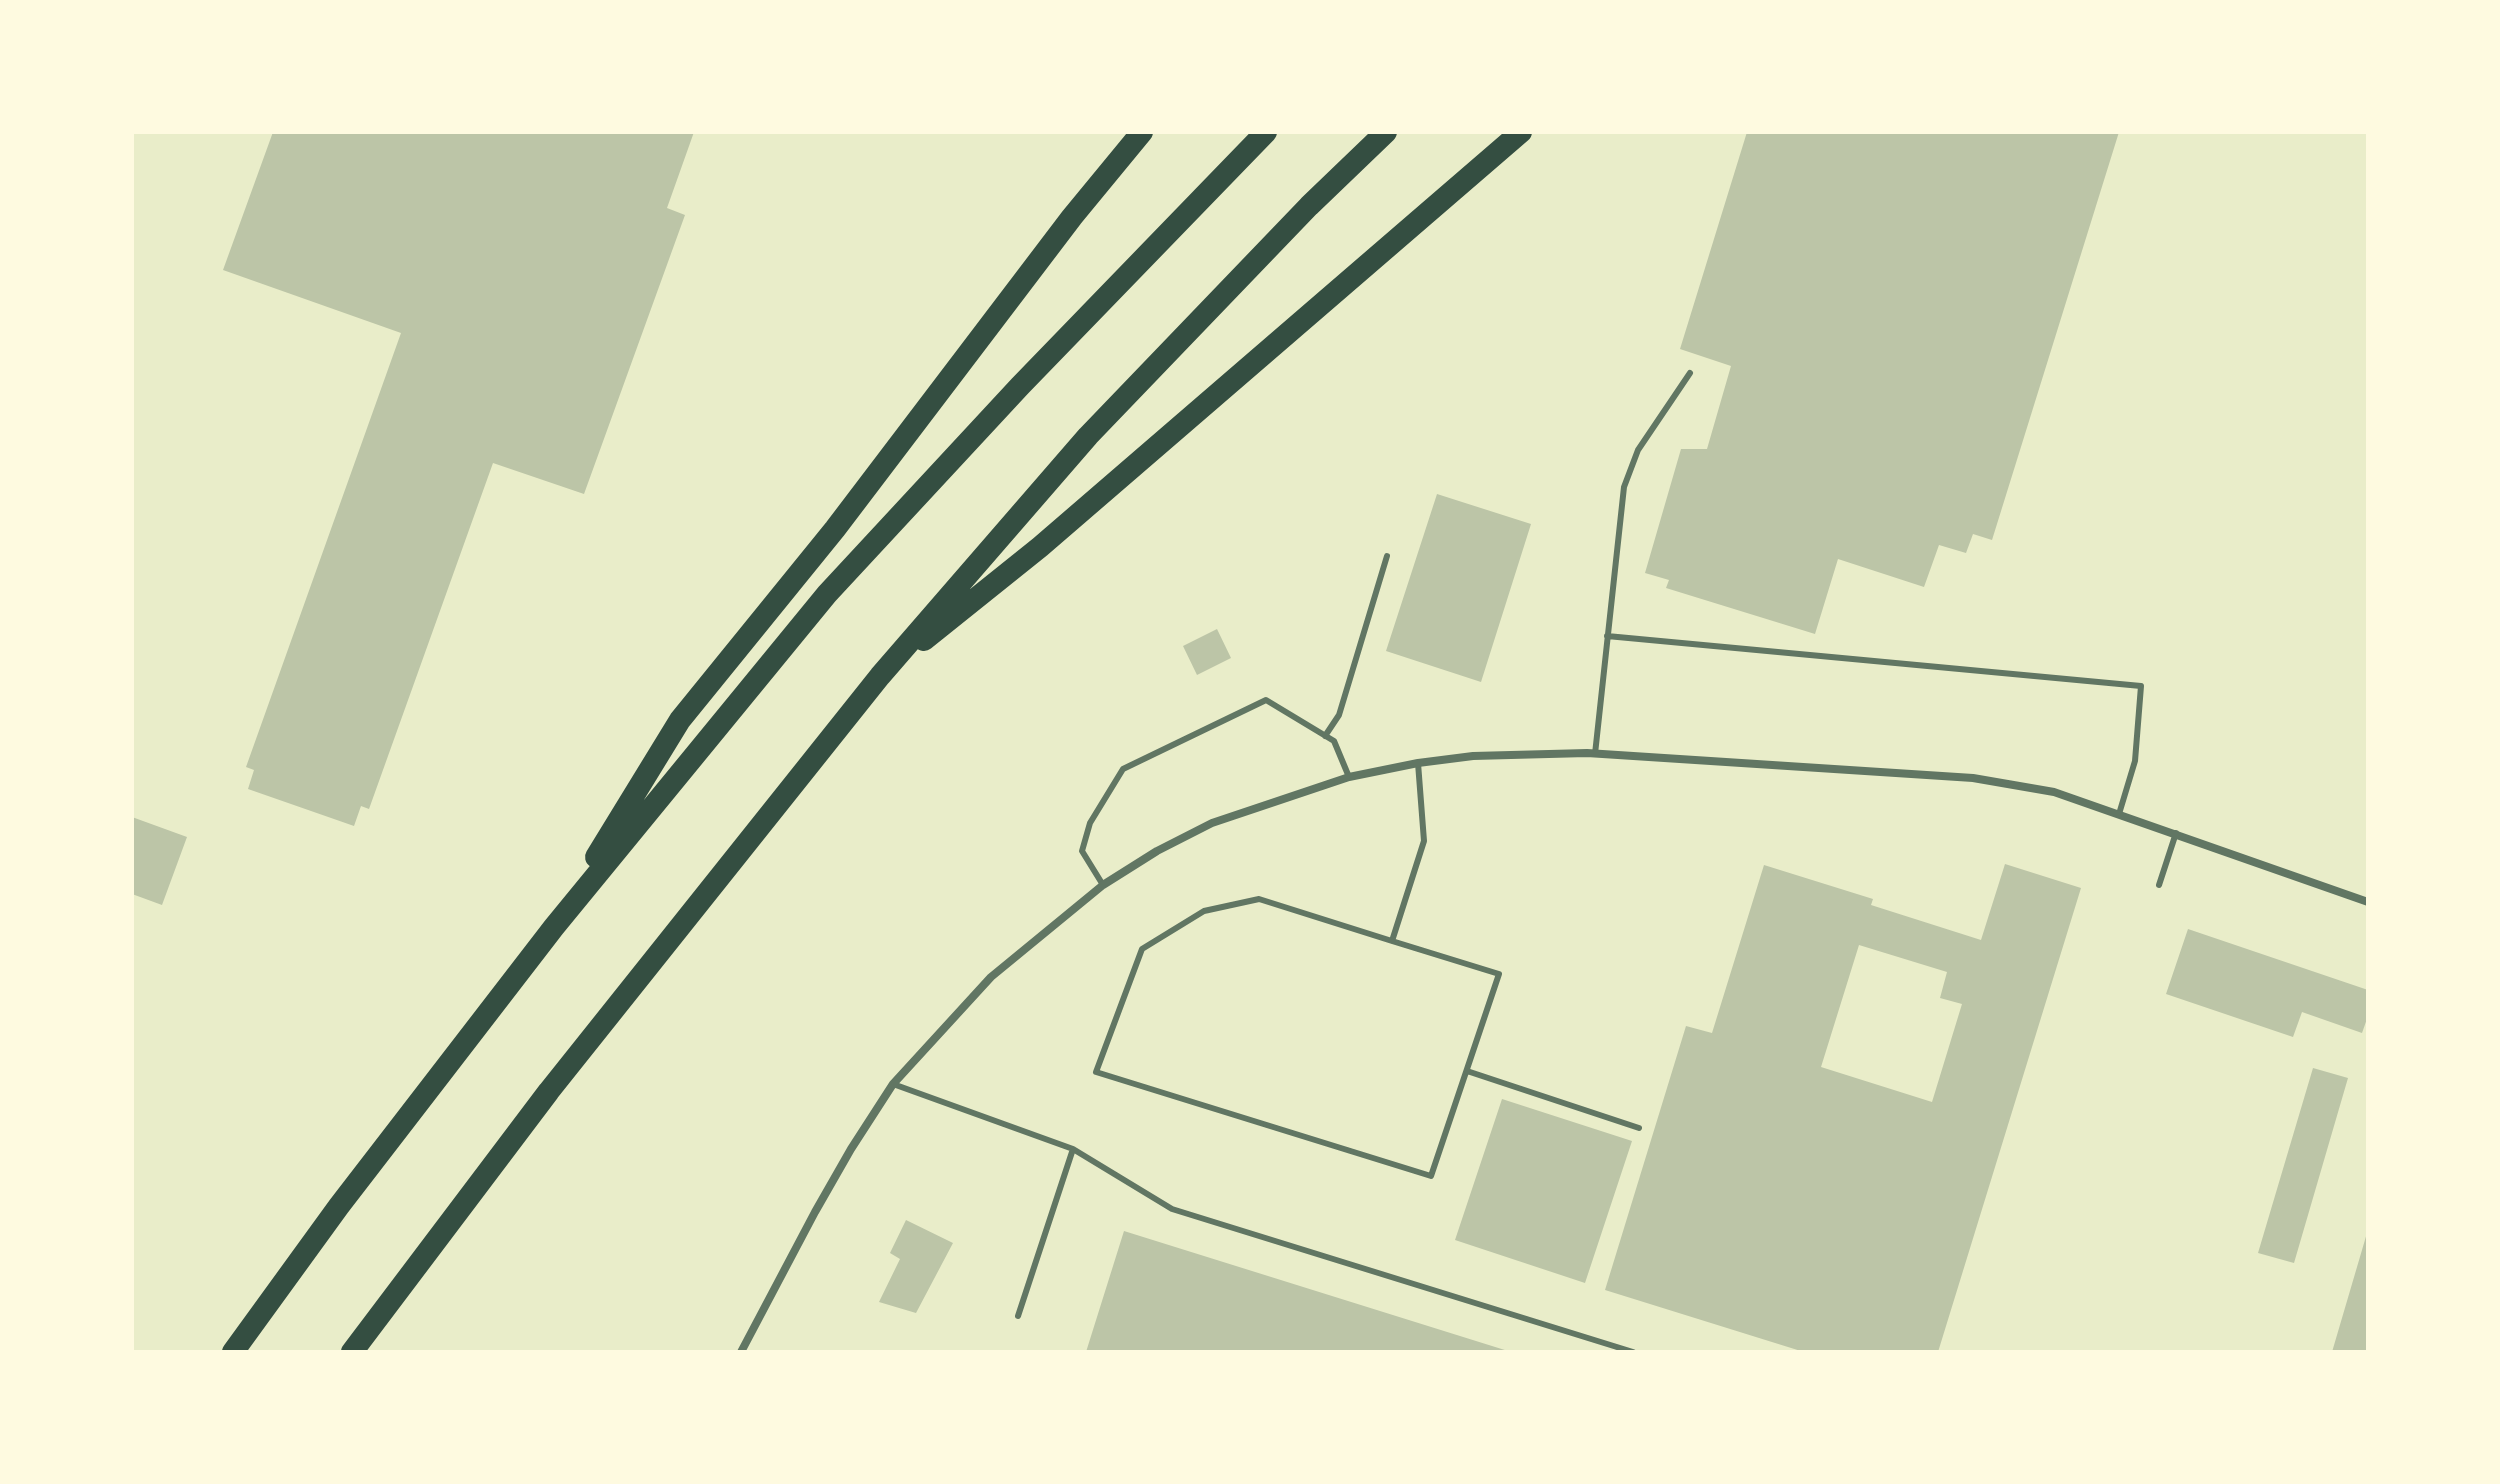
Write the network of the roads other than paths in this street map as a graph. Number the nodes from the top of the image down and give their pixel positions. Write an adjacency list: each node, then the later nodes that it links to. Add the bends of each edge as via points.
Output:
1 (1142, 132): 18 (highway, via 680,720)
2 (1266, 132): 18 (highway, via 827,594)
3 (1386, 132): 8 (highway, via 1088,436)
4 (1521, 132): 8 (highway, via 1040,547)
5 (1690, 373): 7 (lane, via 1638,450 1624,487)
6 (1387, 556): 9 (lane, via 1339,715)
7 (1607, 636): 10 (lane); 13 (lane, via 2141,686 2135,761)
8 (880, 676): 26 (highway, via 549,1091)
9 (1325, 736): 12 (lane, via 1334,741); 15 (lane, via 1266,700 1123,769 1090,823 1082,851)
10 (1595, 754): 11 (street, via 1473,756); 13 (street, via 1973,778 2054,792)
11 (1418, 763): 12 (street); 19 (lane, via 1424,841)
12 (1349, 777): 15 (street, via 1212,823)
13 (2119, 814): 14 (street)
14 (2176, 833): 16 (lane); 17 (street)
15 (1103, 885): 21 (street, via 991,977)
16 (2159, 885)
17 (2368, 902)
18 (554, 927): 25 (highway)
19 (1392, 941): 20 (lane, via 1499,974); 20 (lane, via 1259,899 1204,911 1142,949 1096,1072 1431,1176)
20 (1467, 1071): 22 (lane)
21 (893, 1084): 23 (lane); 27 (street, via 815,1212)
22 (1639, 1128)
23 (1073, 1149): 24 (lane); 28 (lane, via 1172,1209)
24 (1018, 1316)
25 (233, 1352)
26 (352, 1352)
27 (741, 1352)
28 (1633, 1352)

